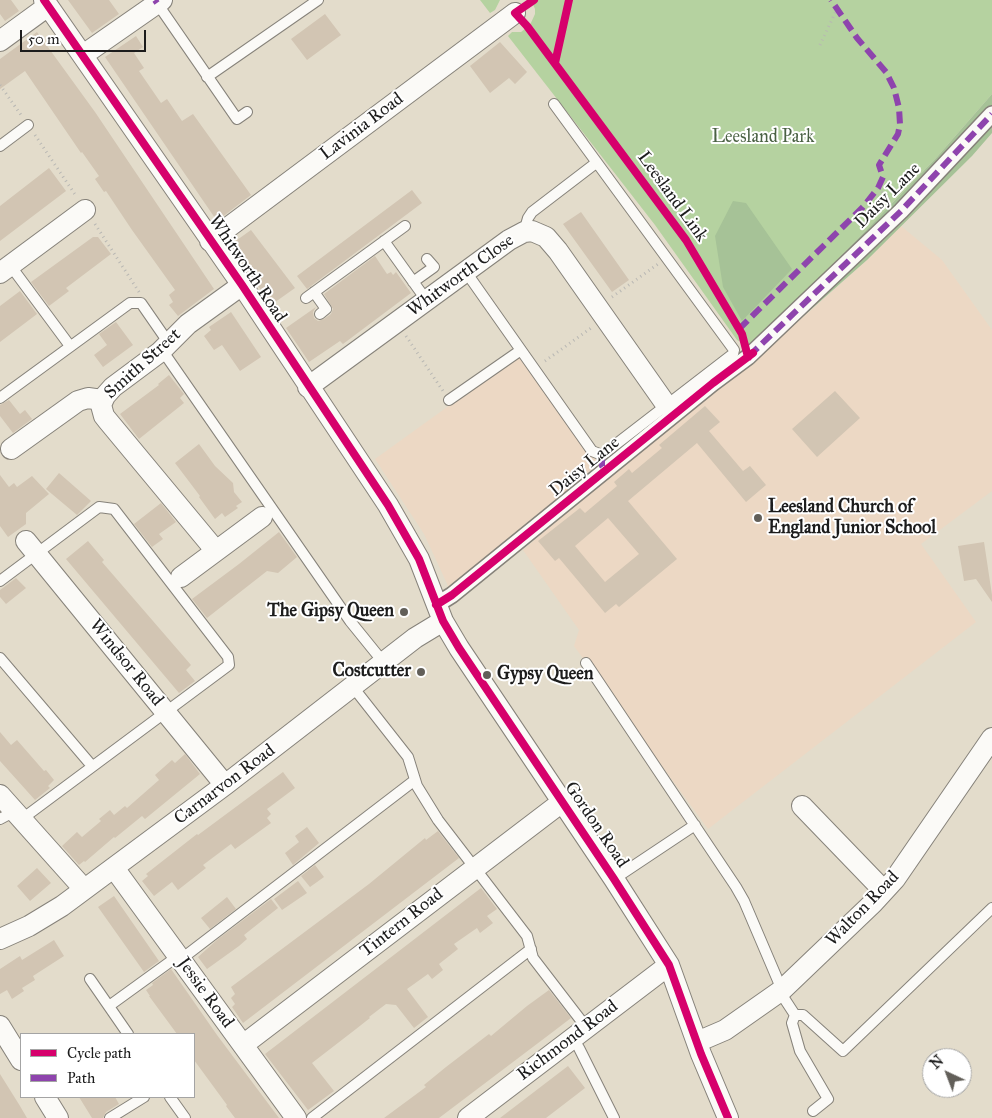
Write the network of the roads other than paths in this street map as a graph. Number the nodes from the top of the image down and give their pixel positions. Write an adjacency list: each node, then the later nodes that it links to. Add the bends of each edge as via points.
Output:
1 (318, 0): 7 (lane)
2 (159, 2): 6 (street); 7 (lane)
3 (46, 3): 5 (street); 6 (street, Whitworth Road)
4 (515, 13): 17 (street, Lavinia Road)
5 (0, 41)
6 (83, 55): 17 (street, Whitworth Road)
7 (208, 77): 9 (lane, via 237,119)
8 (554, 104): 13 (lane)
9 (247, 112)
10 (992, 114): 41 (street, Daisy Lane, via 901,211 748,357 452,595)
11 (28, 125): 12 (lane)
12 (0, 146)
13 (596, 163): 16 (lane, via 532,212); 33 (lane, via 734,350 734,354)
14 (85, 210): 20 (street)
15 (405, 226): 18 (lane)
16 (524, 232): 21 (street, Whitworth Close); 33 (street, Whitworth Close, via 532,231 546,237 558,251)
17 (210, 241): 23 (street, Whitworth Road)
18 (384, 241): 22 (lane); 25 (lane, via 310,295 326,309)
19 (427, 258): 22 (lane, via 434,267)
20 (5, 269): 26 (lane)
21 (466, 272): 24 (street, Whitworth Close); 28 (lane)
22 (414, 282): 24 (lane)
23 (242, 285): 27 (street, Smith Street, via 188,324); 29 (street, Whitworth Road)
24 (427, 301): 29 (street, Whitworth Close)
25 (320, 314)
26 (70, 346): 27 (lane, via 130,303 141,303); 30 (lane)
27 (165, 346): 31 (street, Smith Street, via 113,387); 43 (lane, via 328,590)
28 (521, 350): 32 (lane); 33 (lane, via 592,451 602,455)
29 (308, 387): 38 (street, Whitworth Road, via 388,505)
30 (0, 398)
31 (102, 400): 34 (street, via 88,398 78,401); 37 (street, Smith Street, via 102,410 108,421)
32 (449, 400)
33 (666, 406)
34 (12, 449)
35 (262, 517): 37 (street)
36 (31, 548): 40 (lane); 46 (street, Windsor Road); 46 (lane, via 63,533 99,507 114,509 228,657 229,665)
37 (216, 551): 39 (street)
38 (419, 559): 41 (street, Gordon Road)
39 (181, 577)
40 (0, 581)
41 (440, 613): 43 (street, Carnarvon Road, via 426,631); 52 (street, Gordon Road, via 459,648)
42 (0, 658): 48 (lane)
43 (384, 663): 45 (street, Carnarvon Road)
44 (586, 663): 55 (lane)
45 (354, 686): 49 (lane, via 408,757); 50 (street, Carnarvon Road)
46 (166, 712): 48 (lane); 50 (street, Windsor Road)
47 (992, 738): 60 (street, Walton Road)
48 (92, 766): 54 (lane)
49 (415, 780): 56 (lane, via 438,820); 64 (lane)
50 (225, 785): 57 (street, Carnarvon Road)
51 (0, 794): 54 (street)
52 (562, 802): 56 (street, Tintern Road); 58 (street, Gordon Road)
53 (802, 806): 60 (street)
54 (12, 816): 59 (street)
55 (695, 825): 58 (lane); 67 (lane, via 744,901)
56 (475, 867): 63 (lane, via 527,936); 74 (street, Tintern Road)
57 (114, 868): 59 (street, Carnarvon Road); 64 (street, Jessie Road)
58 (614, 879): 65 (street, Gordon Road)
59 (84, 889): 62 (street, Carnarvon Road, via 42,918)
60 (884, 891): 67 (street, Walton Road)
61 (992, 908): 69 (lane, via 843,1051 804,1015)
62 (0, 939)
63 (531, 949): 72 (lane, via 533,958); 84 (lane)
64 (179, 958): 68 (lane); 74 (street, Jessie Road)
65 (669, 965): 72 (street, Richmond Road); 73 (street, Gordon Road)
66 (90, 979): 68 (lane)
67 (781, 991): 69 (lane); 73 (street, Walton Road, via 725,1030)
68 (108, 1006): 71 (lane)
69 (795, 1015): 79 (lane, via 792,1024 800,1051 828,1099)
70 (0, 1026): 75 (street)
71 (127, 1033)
72 (579, 1033): 85 (street, Richmond Road); 86 (lane, via 579,1048)
73 (697, 1042): 87 (street, Gordon Road)
74 (243, 1045): 83 (street, Jessie Road)
75 (20, 1058)
76 (45, 1098): 80 (street)
77 (142, 1098): 81 (lane)
78 (171, 1098): 82 (lane)
79 (813, 1111)
80 (58, 1118)
81 (110, 1118)
82 (185, 1118)
83 (296, 1118)
84 (312, 1118)
85 (468, 1118)
86 (614, 1118)
87 (728, 1118)

